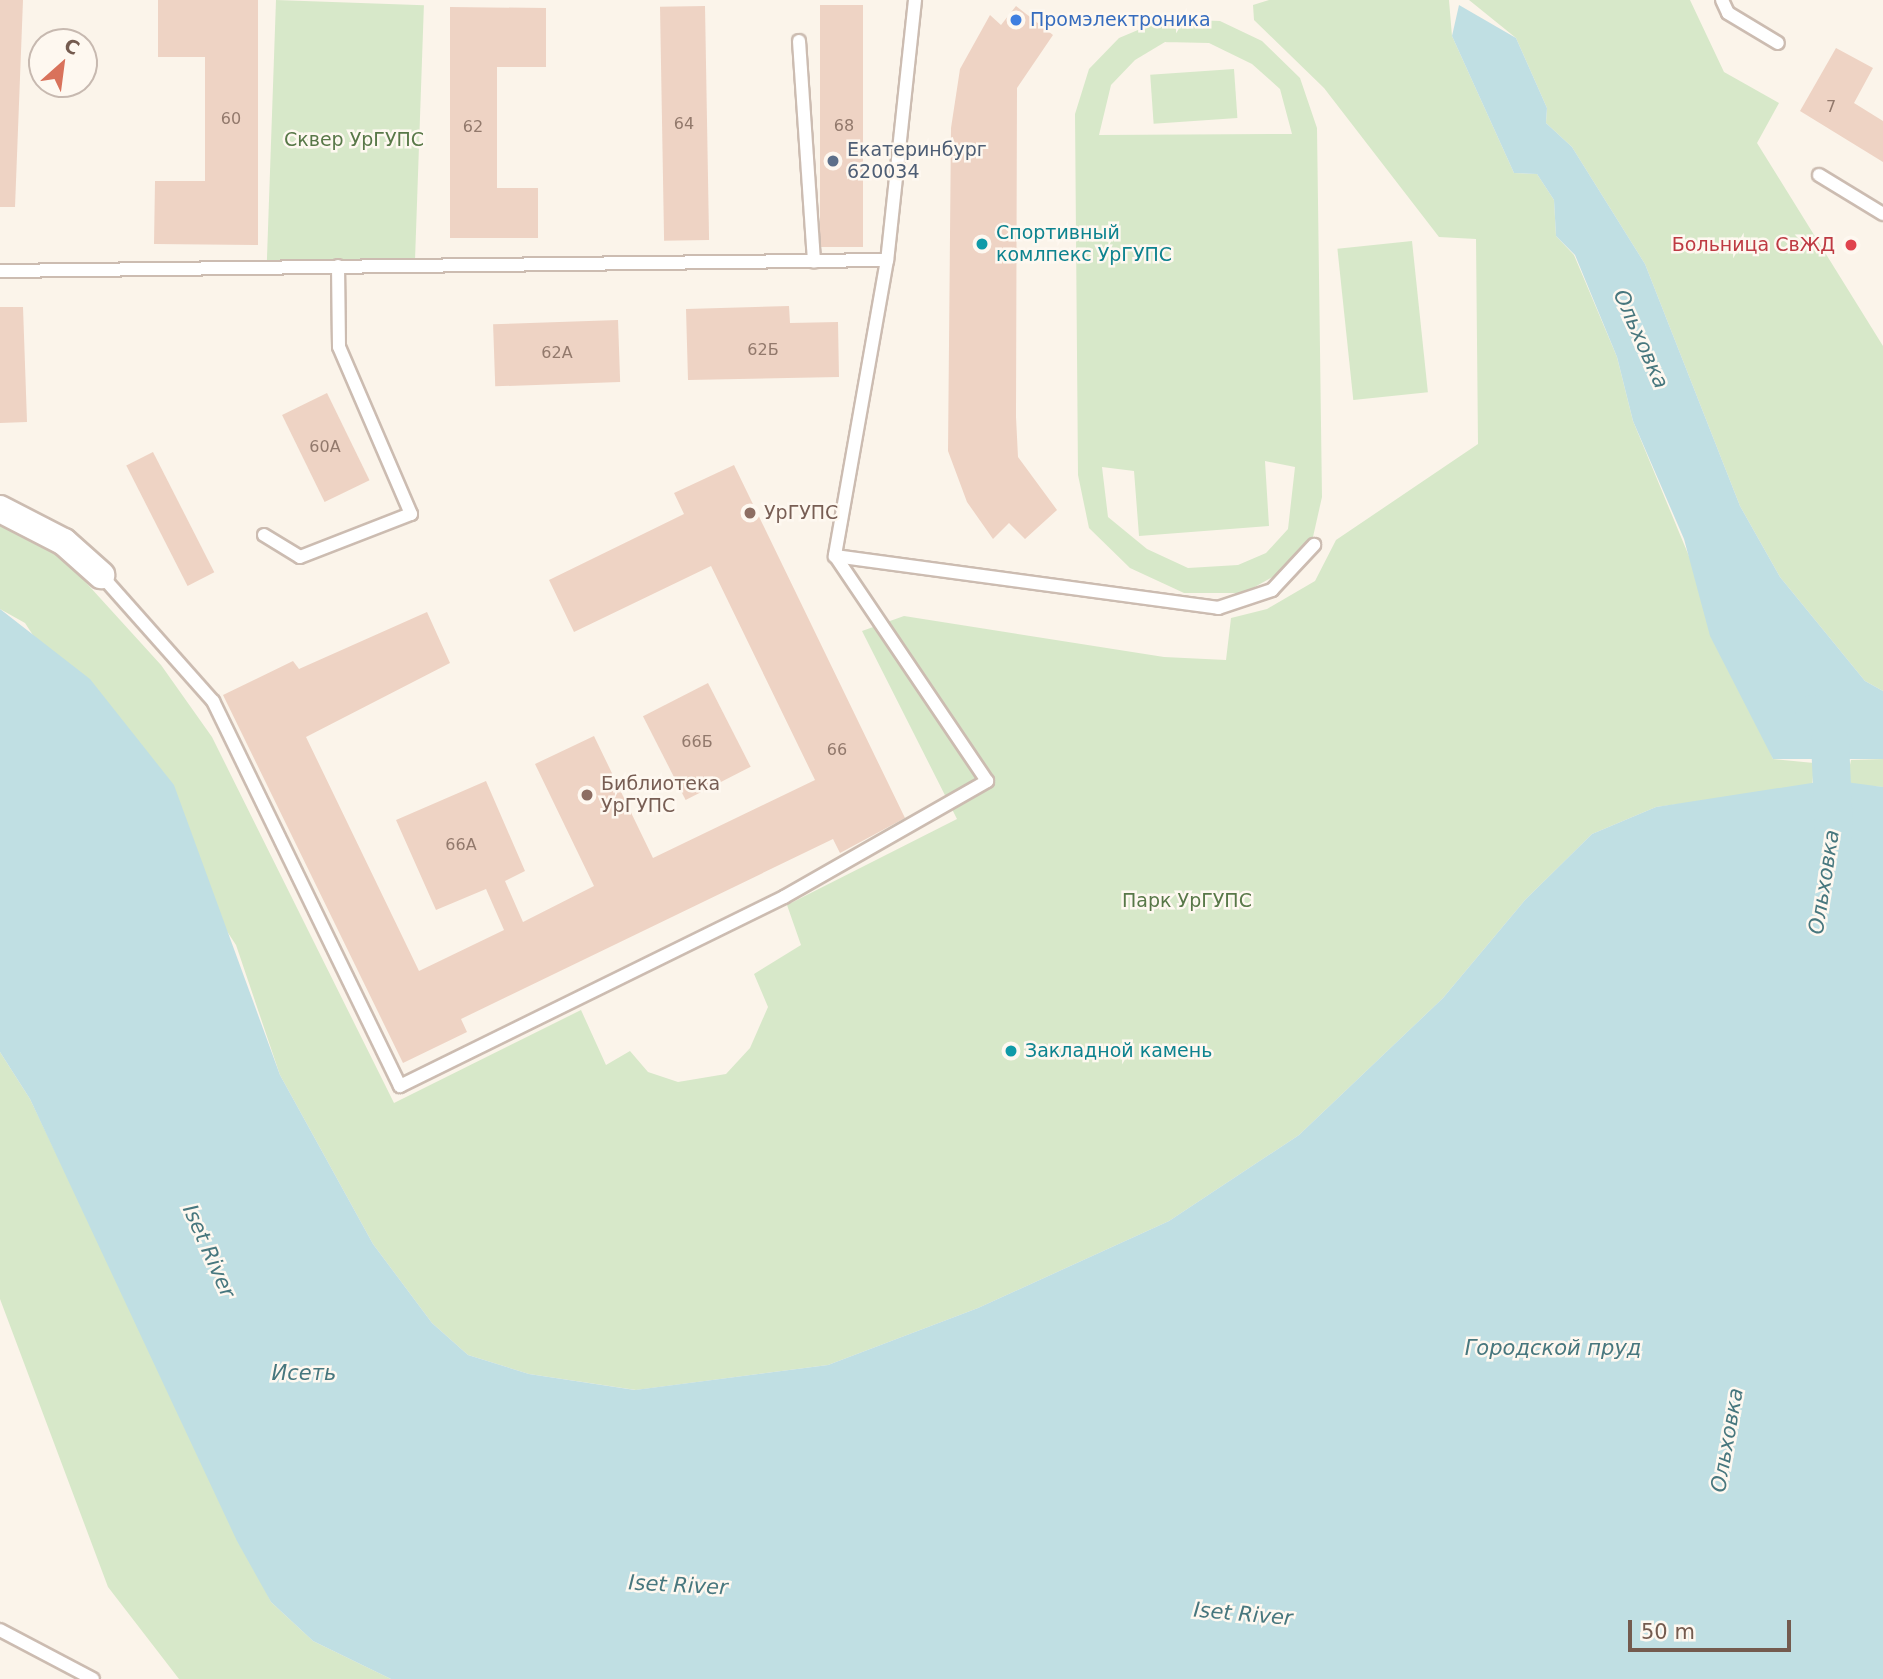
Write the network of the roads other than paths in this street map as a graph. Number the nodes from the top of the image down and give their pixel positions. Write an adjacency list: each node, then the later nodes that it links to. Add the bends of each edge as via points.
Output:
1 (915, 0): 7 (lane)
2 (1722, 0): 4 (lane, via 1728,13)
3 (799, 41): 8 (lane)
4 (1778, 43)
5 (1819, 176): 6 (lane)
6 (1883, 214)
7 (887, 260): 8 (lane); 14 (lane)
8 (814, 261): 9 (lane)
9 (338, 266): 10 (lane); 12 (lane, via 339,347 411,514 300,558)
10 (0, 271)
11 (0, 509): 15 (street, via 64,542)
12 (264, 535)
13 (1314, 545): 14 (lane, via 1272,590 1218,608)
14 (835, 556): 15 (lane, via 987,781 784,897 400,1086 213,701)
15 (101, 575)
16 (0, 1630): 17 (lane)
17 (93, 1679)

